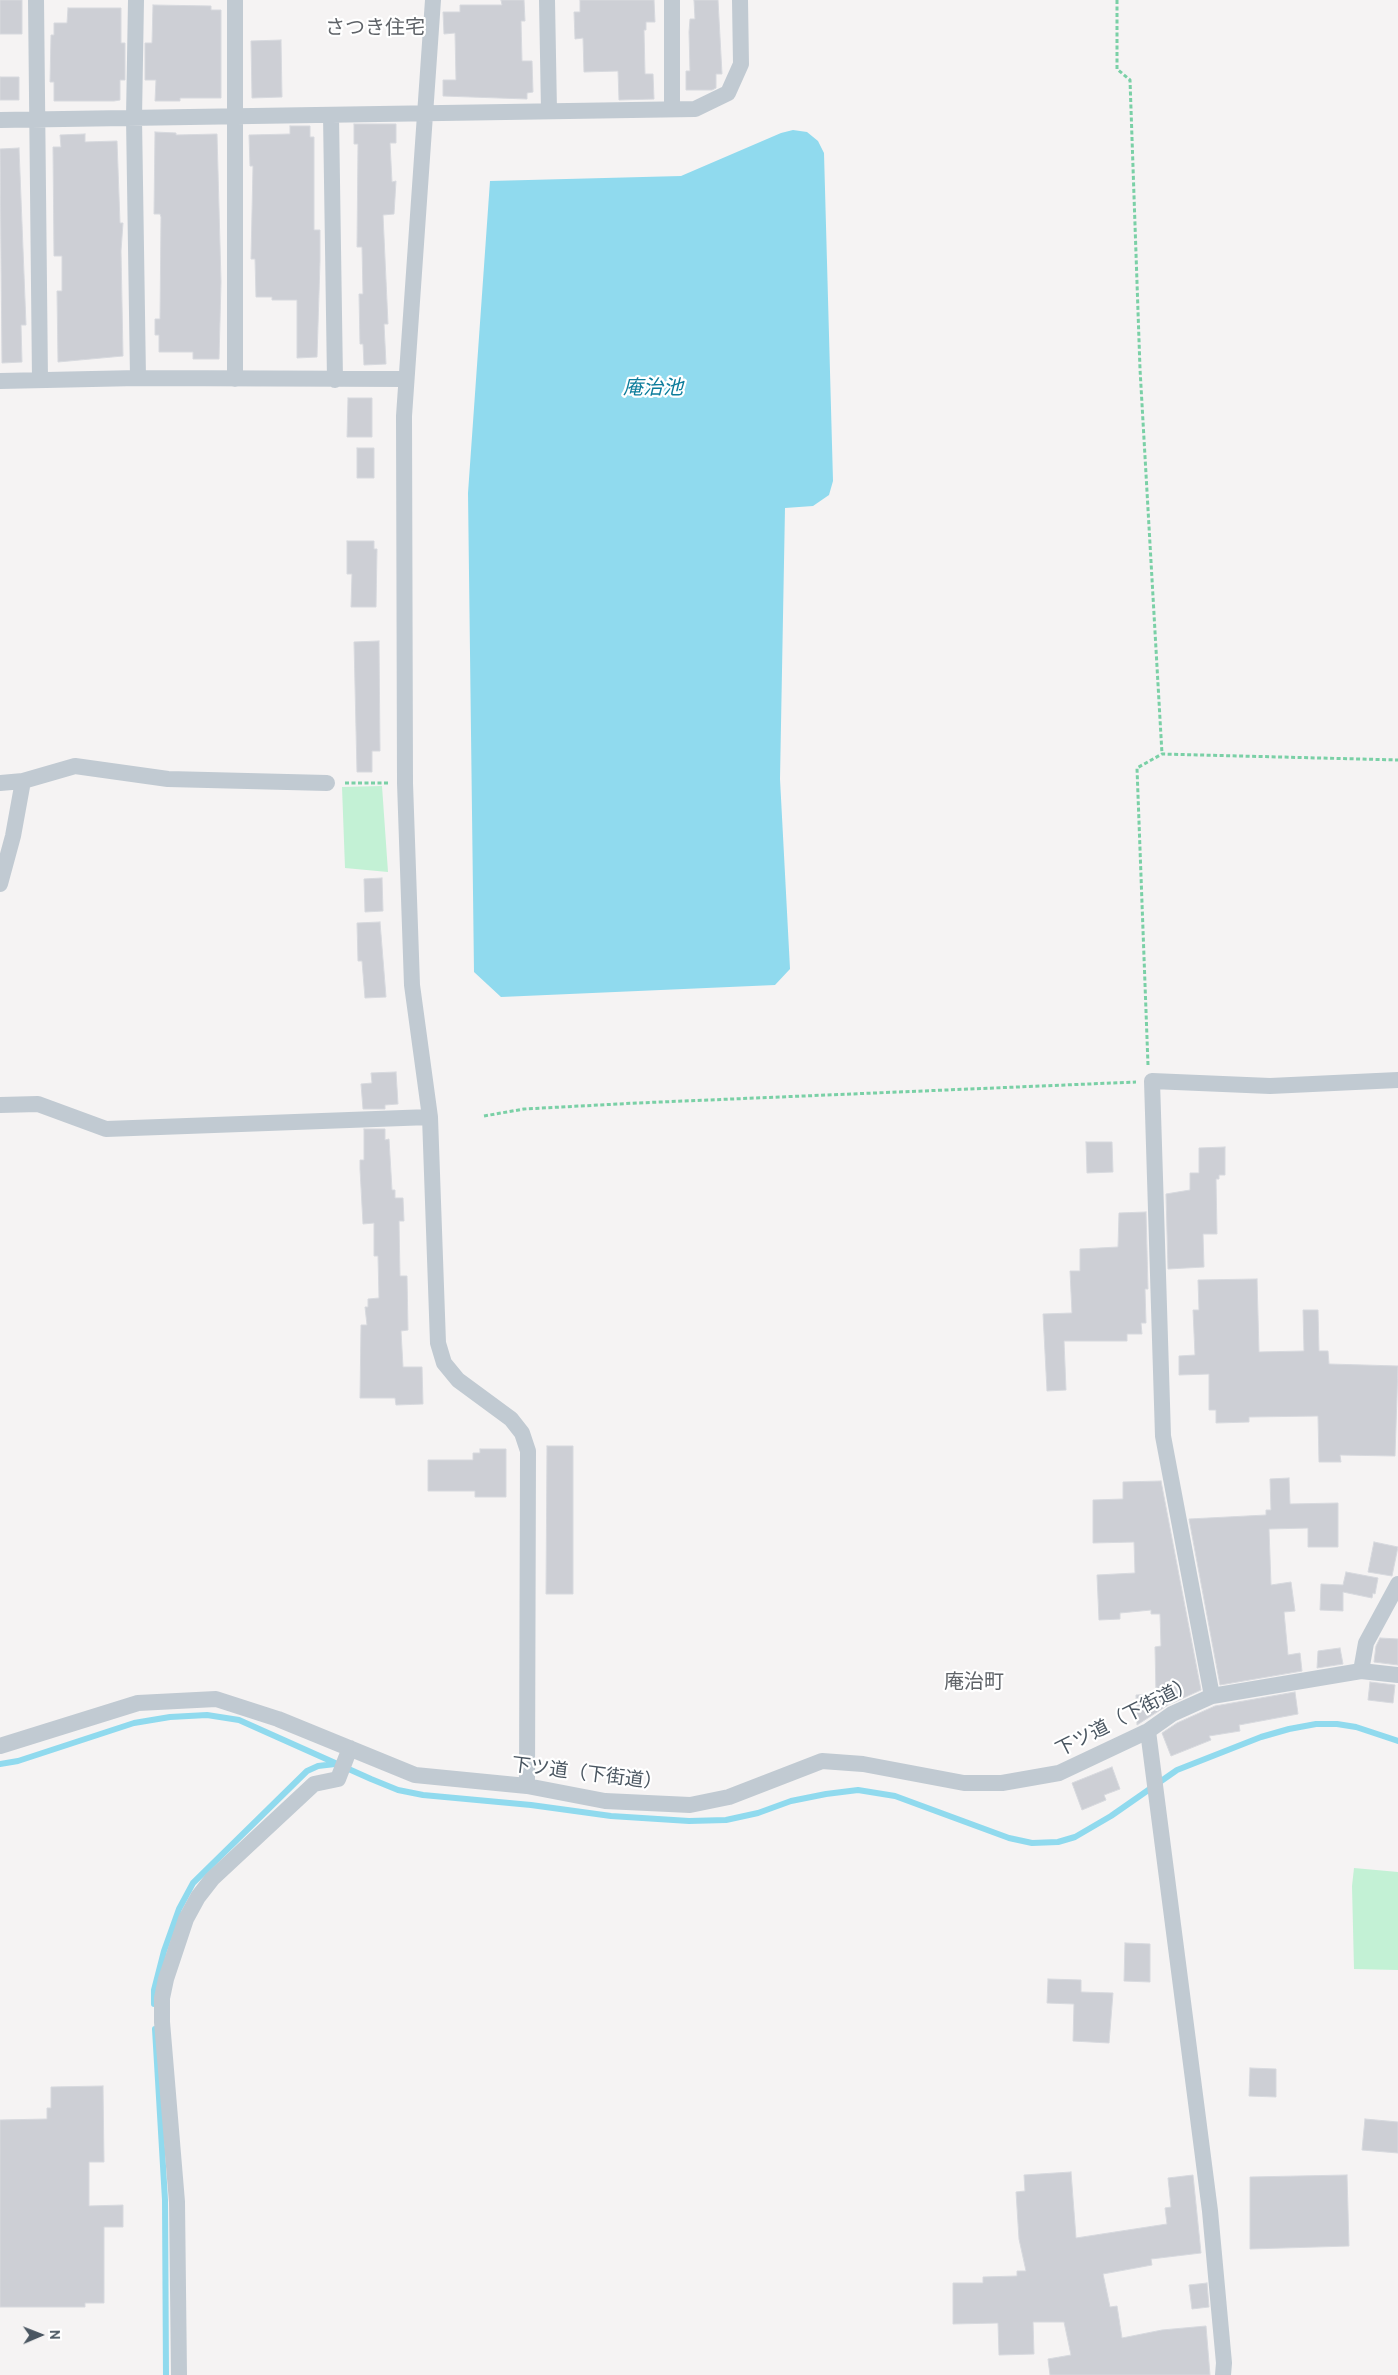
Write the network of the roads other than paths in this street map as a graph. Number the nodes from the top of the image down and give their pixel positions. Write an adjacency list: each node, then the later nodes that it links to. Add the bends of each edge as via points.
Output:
1 (36, 0): 14 (street)
2 (136, 0): 13 (street)
3 (235, 0): 12 (street)
4 (433, 0): 10 (street)
5 (547, 0): 9 (street)
6 (672, 0): 8 (street)
7 (740, 0): 8 (street, via 741,64 728,93 695,109)
8 (672, 110): 9 (street)
9 (549, 111): 10 (street)
10 (425, 114): 11 (street); 18 (street)
11 (331, 115): 12 (street); 20 (street)
12 (234, 116): 13 (street); 17 (street)
13 (134, 118): 14 (street); 16 (street)
14 (36, 119): 15 (street); 19 (street)
15 (0, 120)
16 (138, 378): 17 (street); 19 (street)
17 (235, 379): 20 (street)
18 (406, 379): 20 (street); 28 (street, via 405,782 412,985)
19 (40, 380): 21 (street)
20 (336, 380)
21 (0, 381)
22 (23, 781): 23 (street, via 75,766 168,779); 24 (street); 25 (street)
23 (327, 783)
24 (0, 784)
25 (0, 884)
26 (1398, 1080): 32 (street, via 1270,1086 1152,1081 1163,1436)
27 (0, 1105): 28 (street, via 38,1104 106,1129)
28 (430, 1117): 36 (street, via 438,1344 444,1363 458,1380 511,1419 522,1432 528,1451)
29 (1398, 1584): 30 (street, via 1366,1643)
30 (1361, 1671): 31 (street, 下ツ道（下街道）); 32 (street, 下ツ道（下街道）)
31 (1398, 1674)
32 (1212, 1696): 33 (street, 下ツ道（下街道）, via 1172,1714)
33 (1148, 1731): 36 (street, 下ツ道（下街道）, via 1059,1773 1002,1783 964,1784 863,1764 822,1760 729,1797 690,1805 605,1801); 38 (street, via 1210,2211)
34 (0, 1746): 35 (street, 下ツ道（下街道）, via 138,1703 216,1699 278,1719)
35 (350, 1748): 36 (street, 下ツ道（下街道）, via 415,1775); 37 (street, via 338,1779 314,1784 212,1879 186,1919 166,1979 162,2022 177,2202)
36 (527, 1786)
37 (179, 2375)
38 (1223, 2375)

